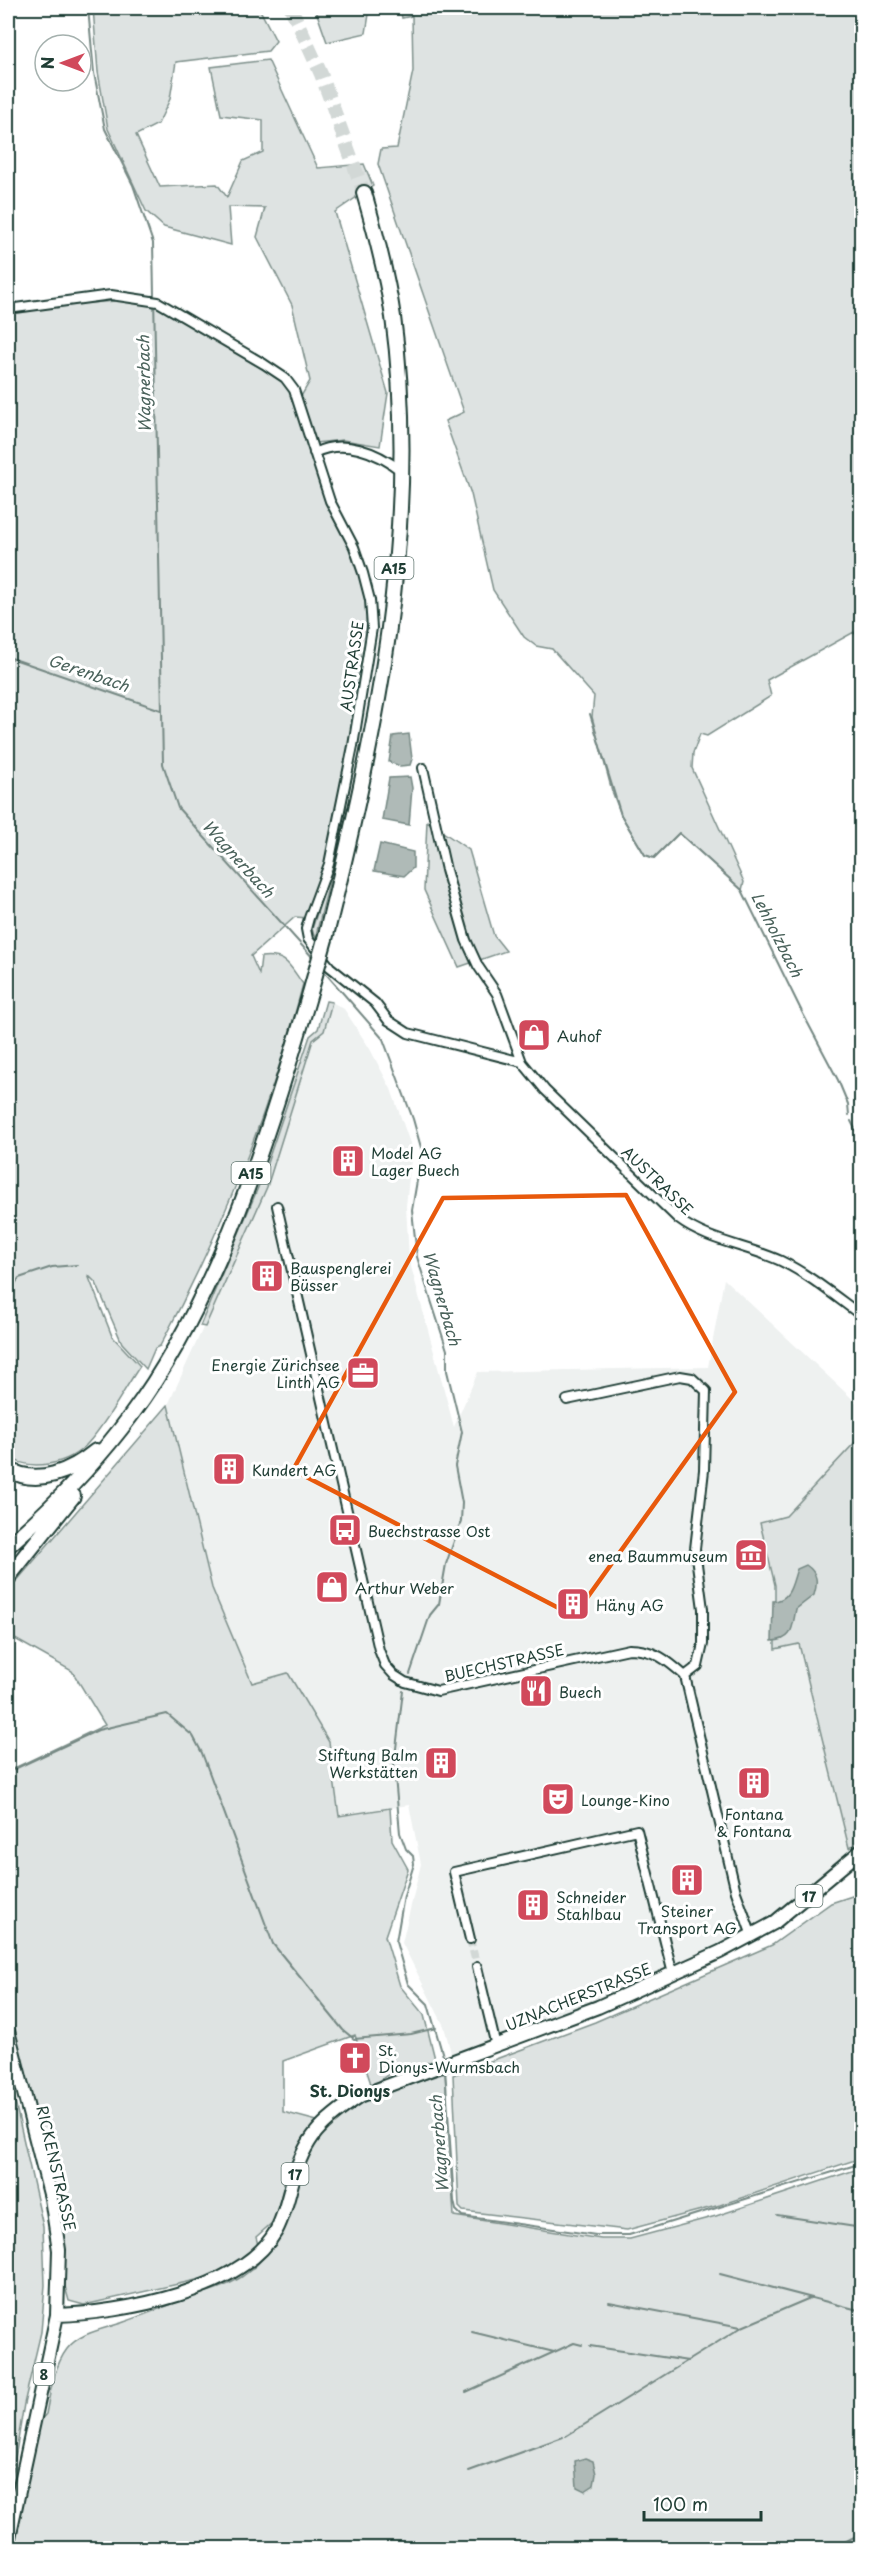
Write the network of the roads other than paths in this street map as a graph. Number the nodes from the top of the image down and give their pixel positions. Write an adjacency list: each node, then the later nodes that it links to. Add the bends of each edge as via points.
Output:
1 (364, 193): 4 (highway, A15, via 393,316)
2 (8, 309): 3 (street, AUSTRASSE, via 111,295 158,302 285,378 294,390)
3 (314, 453): 4 (street, via 335,448 358,449 382,456); 6 (street, AUSTRASSE, via 330,501 363,573 372,628 333,843 306,929 308,939 330,967 408,1033)
4 (400, 470): 10 (highway, A15, bridge, via 383,661 364,770 310,993 268,1126 214,1264 174,1347)
5 (423, 768): 6 (street, AUSTRASSE, via 466,940 497,994)
6 (522, 1062): 8 (street, AUSTRASSE, via 545,1090 678,1219 700,1233 801,1272)
7 (277, 1206): 15 (street, BUECHSTRASSE, via 385,1665 405,1682 438,1691 640,1649 659,1655)
8 (861, 1316)
9 (567, 1400): 15 (street, via 681,1376 692,1378 706,1391 704,1470 695,1540 703,1644 698,1666)
10 (122, 1428): 11 (highway, A15); 12 (highway, via 66,1470 28,1477)
11 (104, 1450): 13 (highway, A15, via 71,1488); 14 (highway, via 96,1469)
12 (8, 1469)
13 (8, 1546)
14 (8, 1577)
15 (686, 1676): 17 (street, via 736,1892)
16 (861, 1850): 17 (main road, UZNACHERSTRASSE / 17, via 798,1905)
17 (752, 1936): 20 (main road, UZNACHERSTRASSE / 17)
18 (471, 1939): 20 (street, via 454,1872 637,1830)
19 (477, 1967): 22 (street)
20 (673, 1974): 22 (main road, UZNACHERSTRASSE / 17)
21 (8, 2031): 23 (main road, RICKENSTRASSE / 8, via 57,2229)
22 (496, 2046): 23 (main road, UZNACHERSTRASSE / 17, via 360,2096 336,2111 319,2126 304,2150 276,2230 240,2269 204,2286 137,2305)
23 (57, 2315): 24 (main road, 8)
24 (8, 2542)

